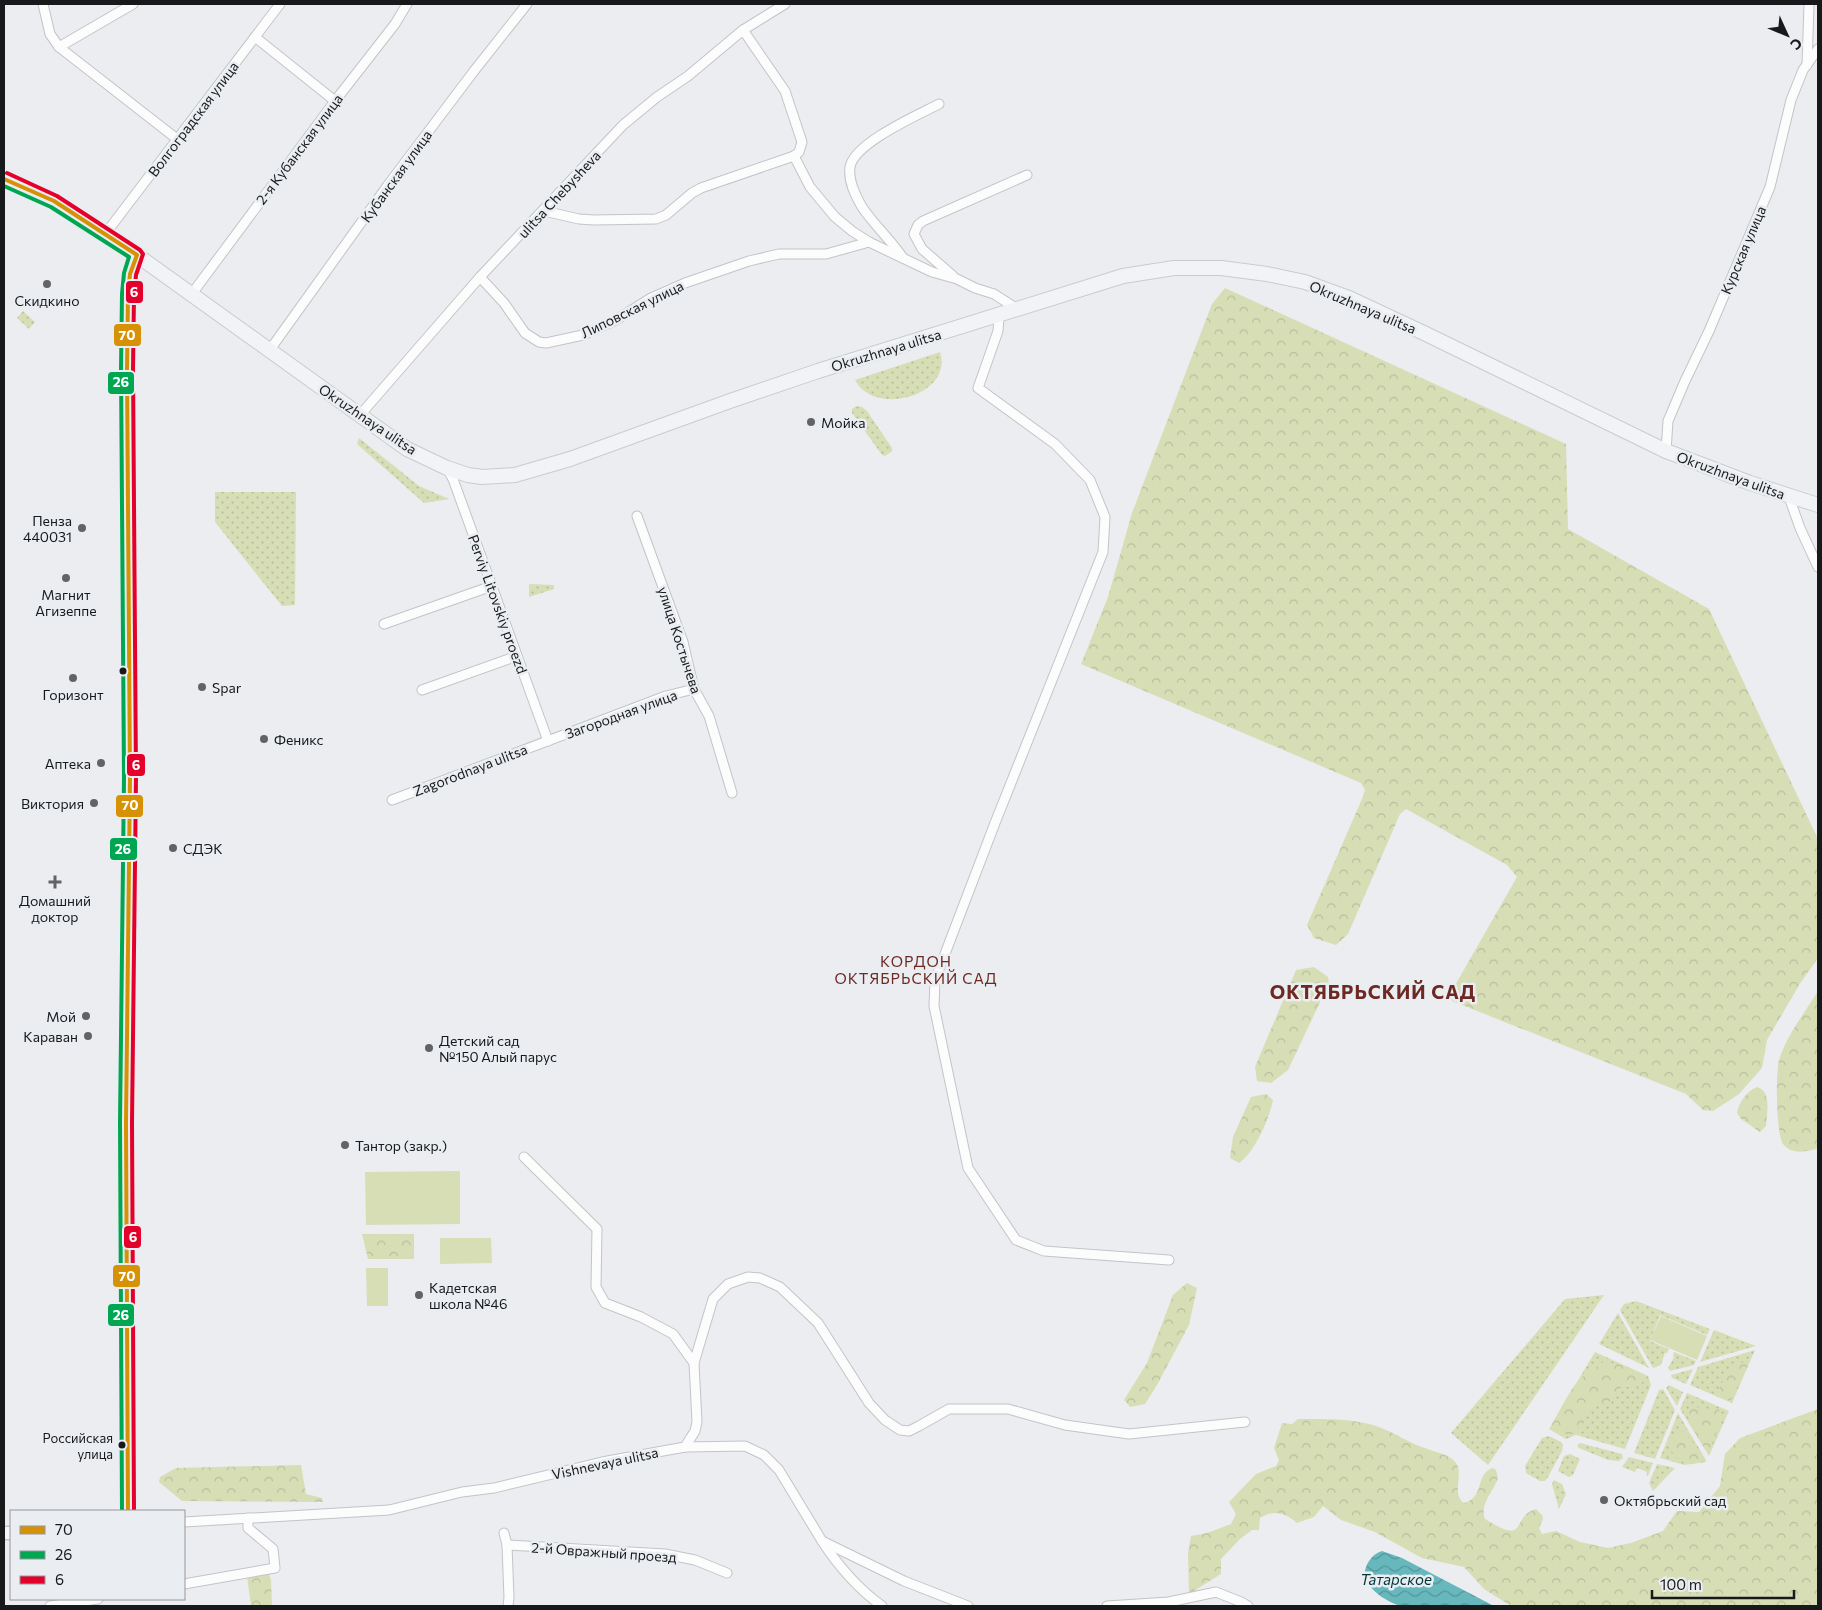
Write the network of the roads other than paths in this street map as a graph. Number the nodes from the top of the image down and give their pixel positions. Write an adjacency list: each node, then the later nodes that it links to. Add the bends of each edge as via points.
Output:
1 (43, 4): 10 (street, via 50,34)
2 (133, 4): 10 (street)
3 (280, 4): 9 (street, Волгоградская улица)
4 (407, 4): 13 (street, 2-я Кубанская улица)
5 (527, 4): 29 (street, Кубанская улица, via 388,185)
6 (785, 4): 8 (street, ulitsa Chebysheva)
7 (1809, 4): 12 (street)
8 (743, 30): 16 (street, via 785,91 802,142); 19 (street, ulitsa Chebysheva, via 623,125)
9 (255, 37): 13 (street); 15 (street, Волгоградская улица)
10 (59, 47): 15 (street)
11 (1818, 49): 12 (street, Курская улица)
12 (1807, 65): 31 (street, Курская улица, via 1791,100 1770,187 1668,421)
13 (335, 101): 26 (street, 2-я Кубанская улица)
14 (939, 104): 23 (street, via 869,143 854,157 850,166 850,178 863,208)
15 (177, 139): 20 (street, Волгоградская улица)
16 (794, 156): 19 (street, via 701,188 656,219 594,220); 21 (street, via 810,187 835,217)
17 (1027, 175): 25 (street, via 918,225 914,234 922,249)
18 (4, 179): 20 (main road, Okruzhnaya ulitsa, via 54,201)
19 (544, 211): 24 (street, ulitsa Chebysheva)
20 (106, 234): 22 (main road, Okruzhnaya ulitsa)
21 (869, 242): 23 (street); 24 (street, Липовская улица, via 826,254 778,254 749,261 651,298 616,320 583,335 546,343 525,333)
22 (137, 255): 26 (main road, Okruzhnaya ulitsa); 50 (main road, via 130,274 126,369 130,777 126,1132)
23 (903, 258): 25 (street, via 932,272)
24 (480, 277): 30 (street, ulitsa Chebysheva)
25 (957, 279): 27 (street, via 994,294)
26 (191, 295): 29 (main road, Okruzhnaya ulitsa)
27 (1017, 309): 28 (main road, Okruzhnaya ulitsa); 31 (main road, Okruzhnaya ulitsa, via 1123,276 1174,268 1221,268 1273,275 1349,298)
28 (999, 316): 32 (main road, Okruzhnaya ulitsa, via 818,371 516,476 482,477); 46 (street, via 998,331 978,388 1055,444 1090,480 1105,517 1103,552 935,980 934,1006 968,1168 1016,1240 1044,1251)
29 (269, 351): 30 (main road, Okruzhnaya ulitsa)
30 (360, 415): 32 (main road, Okruzhnaya ulitsa, via 407,449)
31 (1666, 451): 33 (main road, Okruzhnaya ulitsa)
32 (447, 468): 37 (street, Perviy Litovskiy proezd)
33 (1789, 497): 34 (main road, Okruzhnaya ulitsa); 36 (street)
34 (1818, 505)
35 (637, 516): 40 (street, улица Костычева, via 683,642)
36 (1818, 567)
37 (492, 586): 38 (street); 39 (street, Perviy Litovskiy proezd)
38 (384, 624)
39 (517, 656): 41 (street); 42 (street, Perviy Litovskiy proezd)
40 (694, 689): 42 (street, Загородная улица, via 666,696); 43 (street, улица Костычева, via 709,716)
41 (422, 690)
42 (548, 741): 44 (street, Zagorodnaya ulitsa)
43 (732, 793)
44 (392, 800)
45 (524, 1157): 47 (street, via 597,1229 596,1287 605,1304 641,1317 672,1334)
46 (1169, 1260)
47 (694, 1363): 48 (street, via 713,1299 728,1284 748,1277 760,1278 780,1287 818,1323 868,1402 900,1430 919,1426 949,1409 1008,1408 1065,1424 1129,1434); 49 (street, via 697,1422)
48 (1245, 1422)
49 (685, 1447): 51 (street, Vishnevaya ulitsa, via 602,1462 389,1510); 54 (street, Vishnevaya ulitsa, via 745,1446 764,1456 779,1470)
50 (128, 1510)
51 (248, 1518): 52 (street, Vishnevaya ulitsa); 57 (street, via 248,1528 273,1549 274,1568)
52 (185, 1522)
53 (504, 1533): 55 (street)
54 (822, 1541): 61 (street, Vishnevaya ulitsa, via 852,1582); 62 (street, via 904,1581)
55 (507, 1546): 56 (street, 2-й Овражный проезд, via 665,1554 695,1560); 60 (street)
56 (727, 1573)
57 (185, 1584)
58 (91, 1600): 59 (street)
59 (50, 1606)
60 (508, 1606)
61 (882, 1606)
62 (968, 1606)
63 (1107, 1606): 64 (street, via 1169,1602 1216,1592)
64 (1248, 1606)

